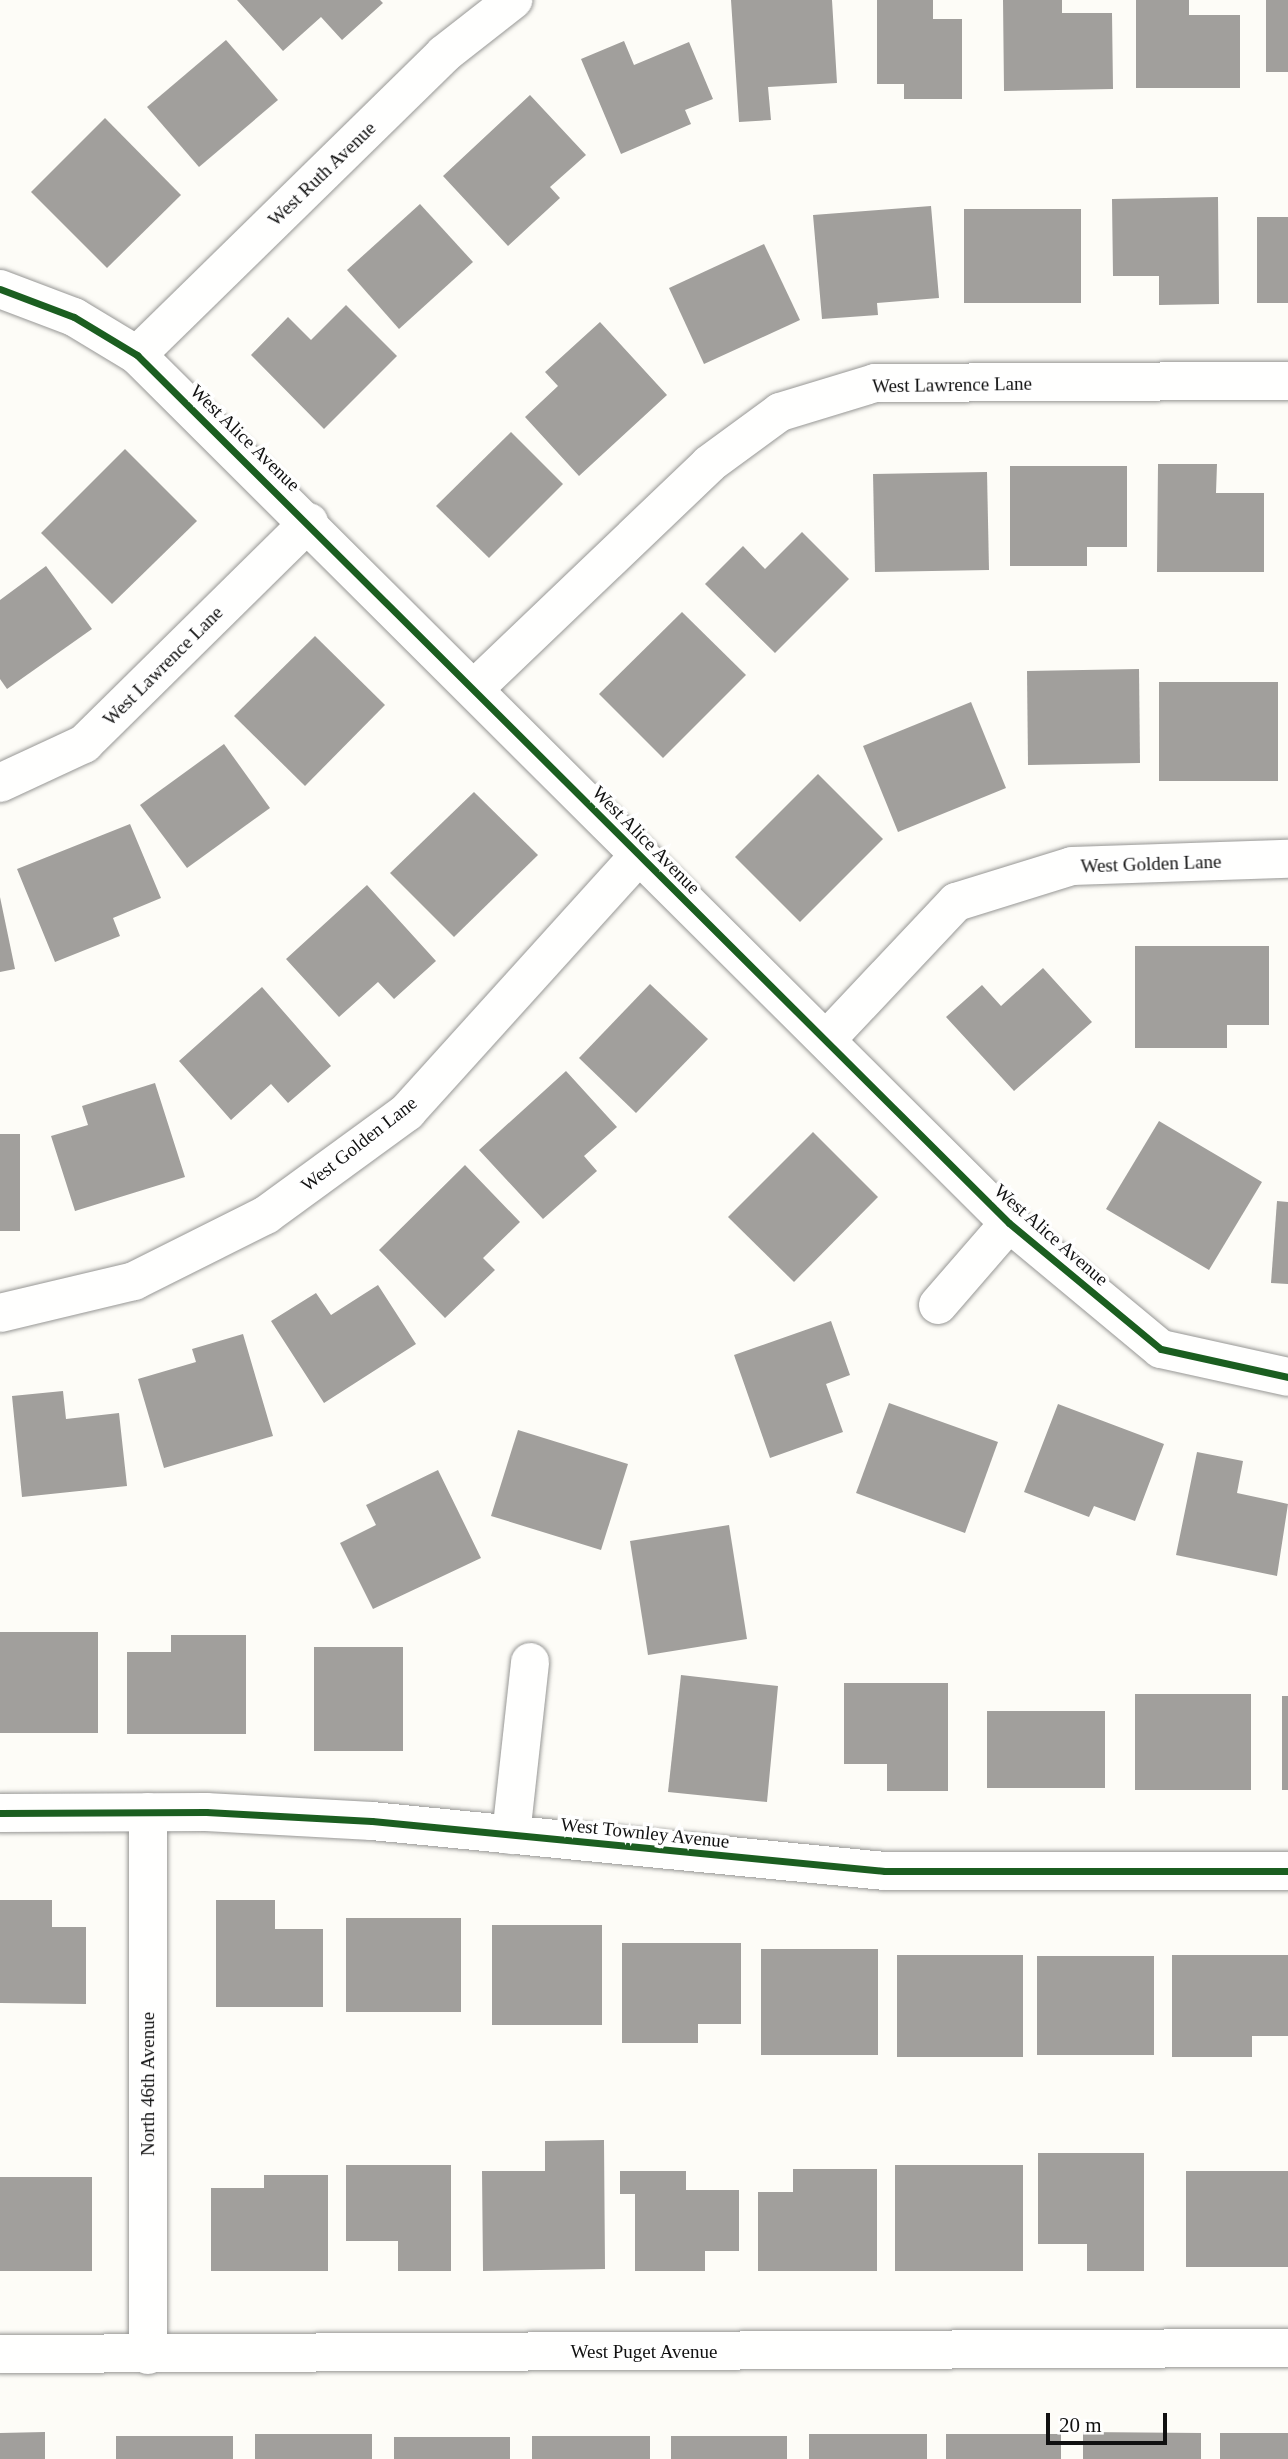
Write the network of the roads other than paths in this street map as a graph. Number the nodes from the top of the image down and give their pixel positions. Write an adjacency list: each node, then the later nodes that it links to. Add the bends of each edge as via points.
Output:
1 (513, 0): 3 (street, West Ruth Avenue, via 444,54)
2 (0, 289): 3 (street, West Alice Avenue, via 74,317)
3 (137, 355): 5 (street, West Alice Avenue)
4 (1288, 381): 6 (street, West Lawrence Lane, via 874,383 780,412 709,464)
5 (309, 522): 6 (street, West Alice Avenue); 7 (street, West Lawrence Lane, via 84,744)
6 (475, 688): 8 (street, West Alice Avenue)
7 (0, 783)
8 (638, 856): 10 (street, West Alice Avenue); 13 (street, West Golden Lane, via 407,1112 266,1215 134,1281)
9 (1288, 859): 10 (street, West Golden Lane, via 1072,866 956,902)
10 (826, 1040): 11 (street, West Alice Avenue)
11 (1009, 1223): 12 (street); 14 (street, West Alice Avenue, via 1161,1349)
12 (938, 1305)
13 (0, 1313)
14 (1288, 1377)
15 (530, 1662): 18 (street)
16 (148, 1812): 17 (street, West Townley Avenue); 18 (street, West Townley Avenue, via 372,1821); 22 (street, North 46th Avenue)
17 (0, 1813)
18 (511, 1835): 19 (street, West Townley Avenue, via 885,1871)
19 (1288, 1871)
20 (1288, 2348): 22 (street, West Puget Avenue)
21 (0, 2354): 22 (street, West Puget Avenue)
22 (148, 2355)

